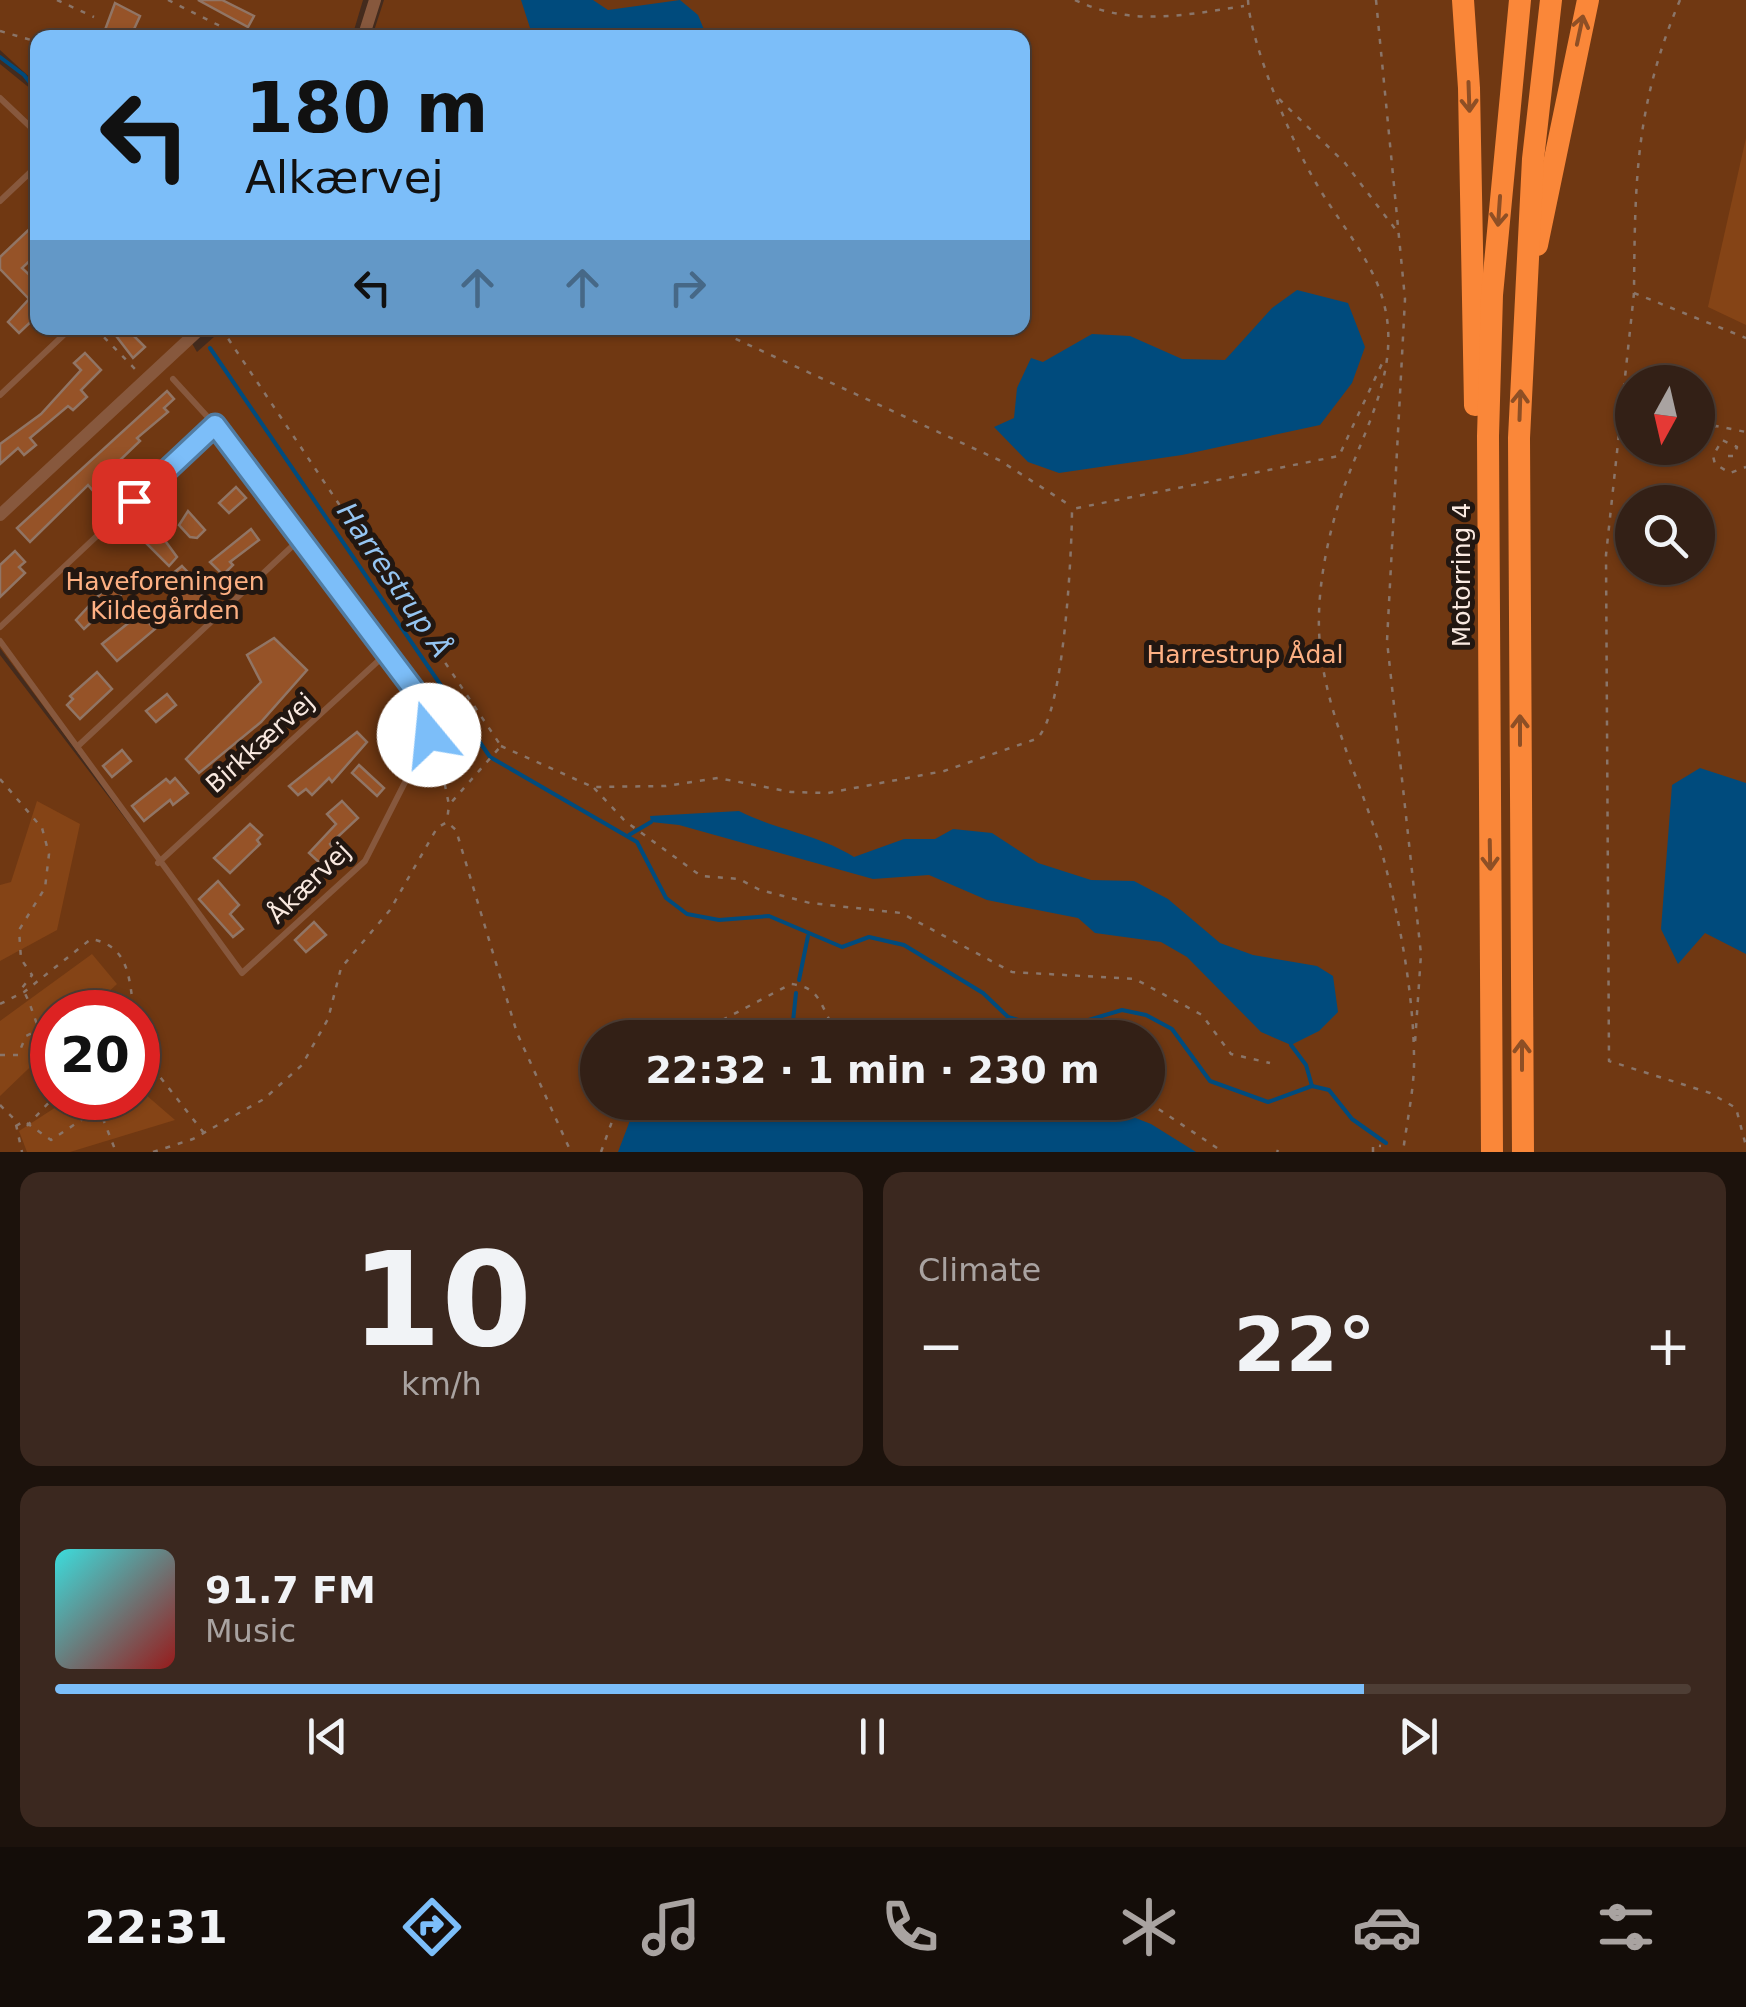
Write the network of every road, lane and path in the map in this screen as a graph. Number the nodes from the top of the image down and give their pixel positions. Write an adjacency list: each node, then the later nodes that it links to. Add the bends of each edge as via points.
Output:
1 (58, 0): 12 (path)
2 (168, 0): 13 (path)
3 (375, 0): 14 (street)
4 (1075, 0): 11 (path, via 1125,17 1162,18)
5 (1376, 0): 22 (path)
6 (1463, 0): 43 (highway, one-way to 43, via 1476,481)
7 (1520, 0): 43 (highway, Motorring 4, one-way to 43, via 1492,295)
8 (1551, 0): 24 (highway)
9 (1588, 0): 24 (highway, one-way to 9, via 1554,179)
10 (1680, 0): 23 (path, via 1655,58 1636,162)
11 (1247, 3): 18 (path)
12 (94, 17)
13 (228, 30)
14 (366, 30)
15 (0, 31): 16 (path)
16 (30, 40)
17 (0, 98): 19 (lane)
18 (1277, 98): 22 (path, via 1345,163); 31 (path, via 1314,181 1368,265 1385,307)
19 (30, 126)
20 (30, 173): 21 (lane)
21 (0, 200)
22 (1400, 236): 62 (path, via 1405,338 1387,628 1420,954)
23 (1634, 293): 30 (path); 76 (path, via 1606,555 1608,1060 1736,1108)
24 (1523, 296): 87 (highway, one-way to 24)
25 (64, 335): 34 (lane)
26 (102, 335): 33 (path)
27 (193, 335): 33 (street)
28 (226, 335): 49 (path)
29 (727, 335): 40 (path, via 998,460)
30 (1746, 338)
31 (1387, 352): 40 (path, via 1338,456); 62 (path, via 1382,390 1328,547 1320,658 1386,867)
32 (172, 379): 35 (lane)
33 (145, 380): 41 (street)
34 (0, 395)
35 (215, 425): 42 (lane); 44 (lane)
36 (1715, 427): 37 (path)
37 (1746, 432)
38 (1728, 456): 39 (path, via 1737,448 1722,440 1715,464 1730,473)
39 (1746, 468)
40 (1072, 508): 51 (path, via 1061,658 1047,729 1036,739 944,771 859,790 791,792 718,778)
41 (0, 514)
42 (302, 538): 46 (lane); 48 (lane)
43 (1488, 618): 86 (highway, Motorring 4, one-way to 86)
44 (0, 627)
45 (0, 641): 48 (lane, Åkærvej)
46 (388, 652): 47 (lane, via 430,711); 54 (lane, Birkkærvej)
47 (429, 735): 52 (path, via 438,747); 54 (lane, Åkærvej, via 365,861 242,974)
48 (78, 746): 54 (lane, Åkærvej)
49 (500, 748): 51 (path); 52 (path)
50 (0, 779): 56 (path, via 44,831 50,860 46,888 19,930 21,959 32,974)
51 (592, 787): 64 (path, via 701,876 739,879 810,903 900,912 1012,972 1135,979 1202,1015 1231,1054)
52 (449, 805): 53 (path)
53 (447, 822): 74 (path, via 437,828 390,910 341,968 328,1020 302,1064 264,1099); 81 (path, via 456,830 517,1033)
54 (158, 863)
55 (129, 990): 56 (path, via 122,956 108,942 91,939)
56 (24, 992): 57 (path); 58 (path)
57 (30, 1002)
58 (0, 1004)
59 (722, 1020): 60 (path, via 791,984 816,993)
60 (830, 1020)
61 (30, 1034): 63 (path, via 18,1055)
62 (1414, 1048): 85 (path)
63 (0, 1056)
64 (1270, 1063)
65 (160, 1075): 74 (path)
66 (0, 1106): 72 (path)
67 (1165, 1113): 83 (path)
68 (33, 1120): 73 (path)
69 (81, 1120): 73 (path, via 51,1140)
70 (103, 1120): 79 (path)
71 (612, 1120): 77 (path)
72 (16, 1126): 73 (path, via 24,1121); 78 (path)
73 (26, 1127)
74 (204, 1133): 80 (path)
75 (1382, 1146): 84 (path)
76 (1746, 1146)
77 (602, 1150): 82 (path)
78 (22, 1152)
79 (116, 1152)
80 (153, 1152)
81 (571, 1152)
82 (595, 1152)
83 (1223, 1152)
84 (1372, 1152)
85 (1403, 1152)
86 (1492, 1152)
87 (1523, 1152)

